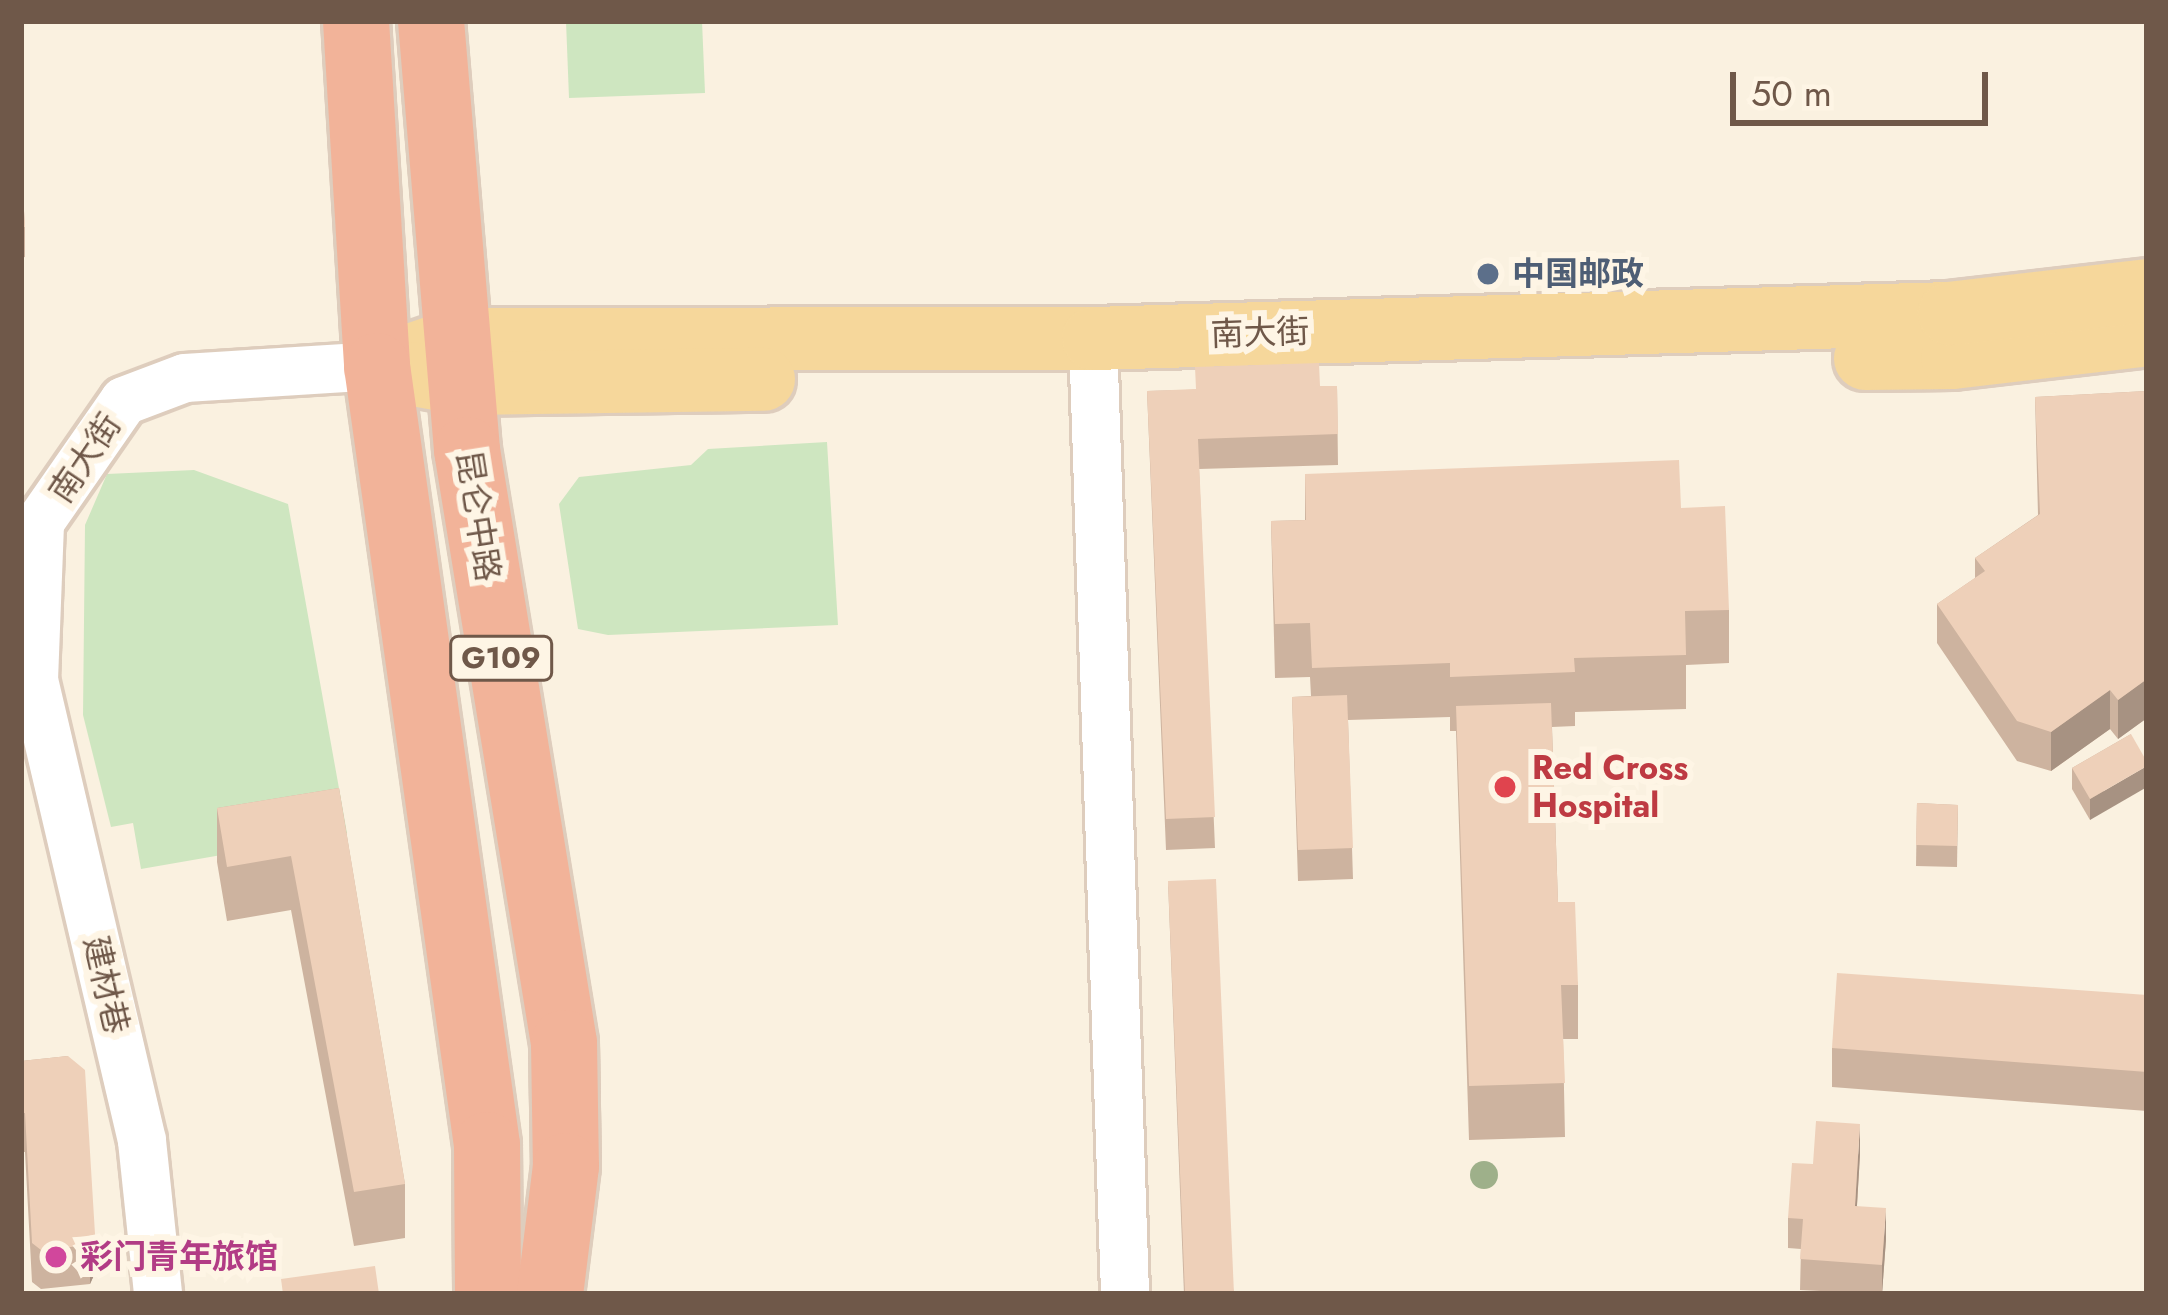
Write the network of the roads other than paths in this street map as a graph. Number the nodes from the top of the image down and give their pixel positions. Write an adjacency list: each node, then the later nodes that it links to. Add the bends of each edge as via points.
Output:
1 (356, 21): 7 (highway, G109)
2 (431, 21): 6 (highway, 昆仑中路 / G109)
3 (2147, 290): 5 (main road, 南大街, via 1949,313)
4 (2147, 334): 5 (main road, 南大街, via 1952,357)
5 (1094, 354): 6 (main road, 南大街); 12 (street)
6 (460, 361): 7 (main road, 南大街); 11 (highway, 昆仑中路 / G109, via 564,1042 566,1166)
7 (377, 366): 8 (street, 南大街, via 185,378 124,401 40,522); 10 (highway, G109, via 487,1144)
8 (28, 687): 9 (street, 建材巷, via 142,1141)
9 (158, 1294)
10 (488, 1294)
11 (550, 1294)
12 (1125, 1294)

